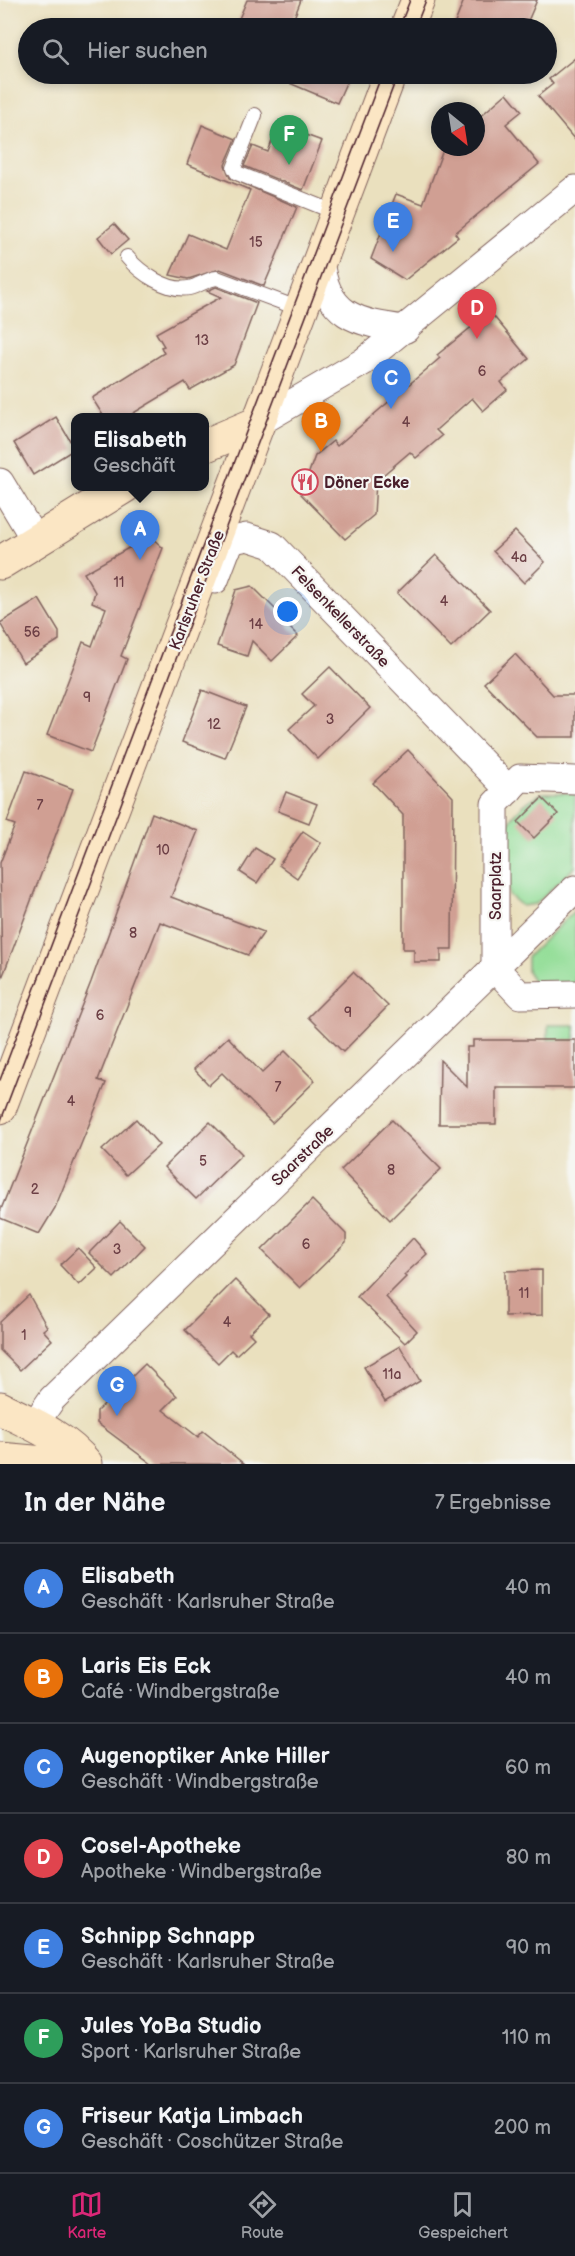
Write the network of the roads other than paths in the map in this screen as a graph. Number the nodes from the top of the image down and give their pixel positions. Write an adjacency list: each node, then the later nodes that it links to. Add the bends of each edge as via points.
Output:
1 (418, 0): 2 (street)
2 (411, 18)
3 (386, 84): 6 (street, Karlsruher Straße)
4 (255, 115): 6 (lane, via 234,168 237,173)
5 (575, 189): 10 (street)
6 (337, 213): 8 (street, Karlsruher Straße)
7 (127, 257): 9 (lane, via 140,271 176,288 194,287 217,278)
8 (320, 260): 9 (street, Karlsruher Straße); 10 (street, via 330,299 344,312 358,321)
9 (300, 309): 11 (street, Karlsruher Straße)
10 (406, 329): 11 (street, via 363,362)
11 (258, 423): 12 (street); 17 (street, Karlsruher Straße)
12 (209, 444)
13 (0, 482): 15 (street)
14 (117, 491): 15 (street)
15 (35, 540): 16 (street)
16 (0, 563)
17 (182, 627): 19 (street, Felsenkellerstraße, via 208,596 233,540 247,537 272,545); 23 (street, Karlsruher Straße)
18 (575, 780): 19 (street, via 520,778)
19 (509, 790): 21 (street, Saarplatz, via 495,804)
20 (575, 889): 21 (street, Saarstraße)
21 (495, 968): 22 (street, via 520,995); 25 (street, Saarstraße, via 52,1399)
22 (575, 994)
23 (0, 1107)
24 (0, 1408): 25 (street)
25 (34, 1425): 28 (street)
26 (0, 1459): 27 (street)
27 (55, 1464)
28 (86, 1464)

